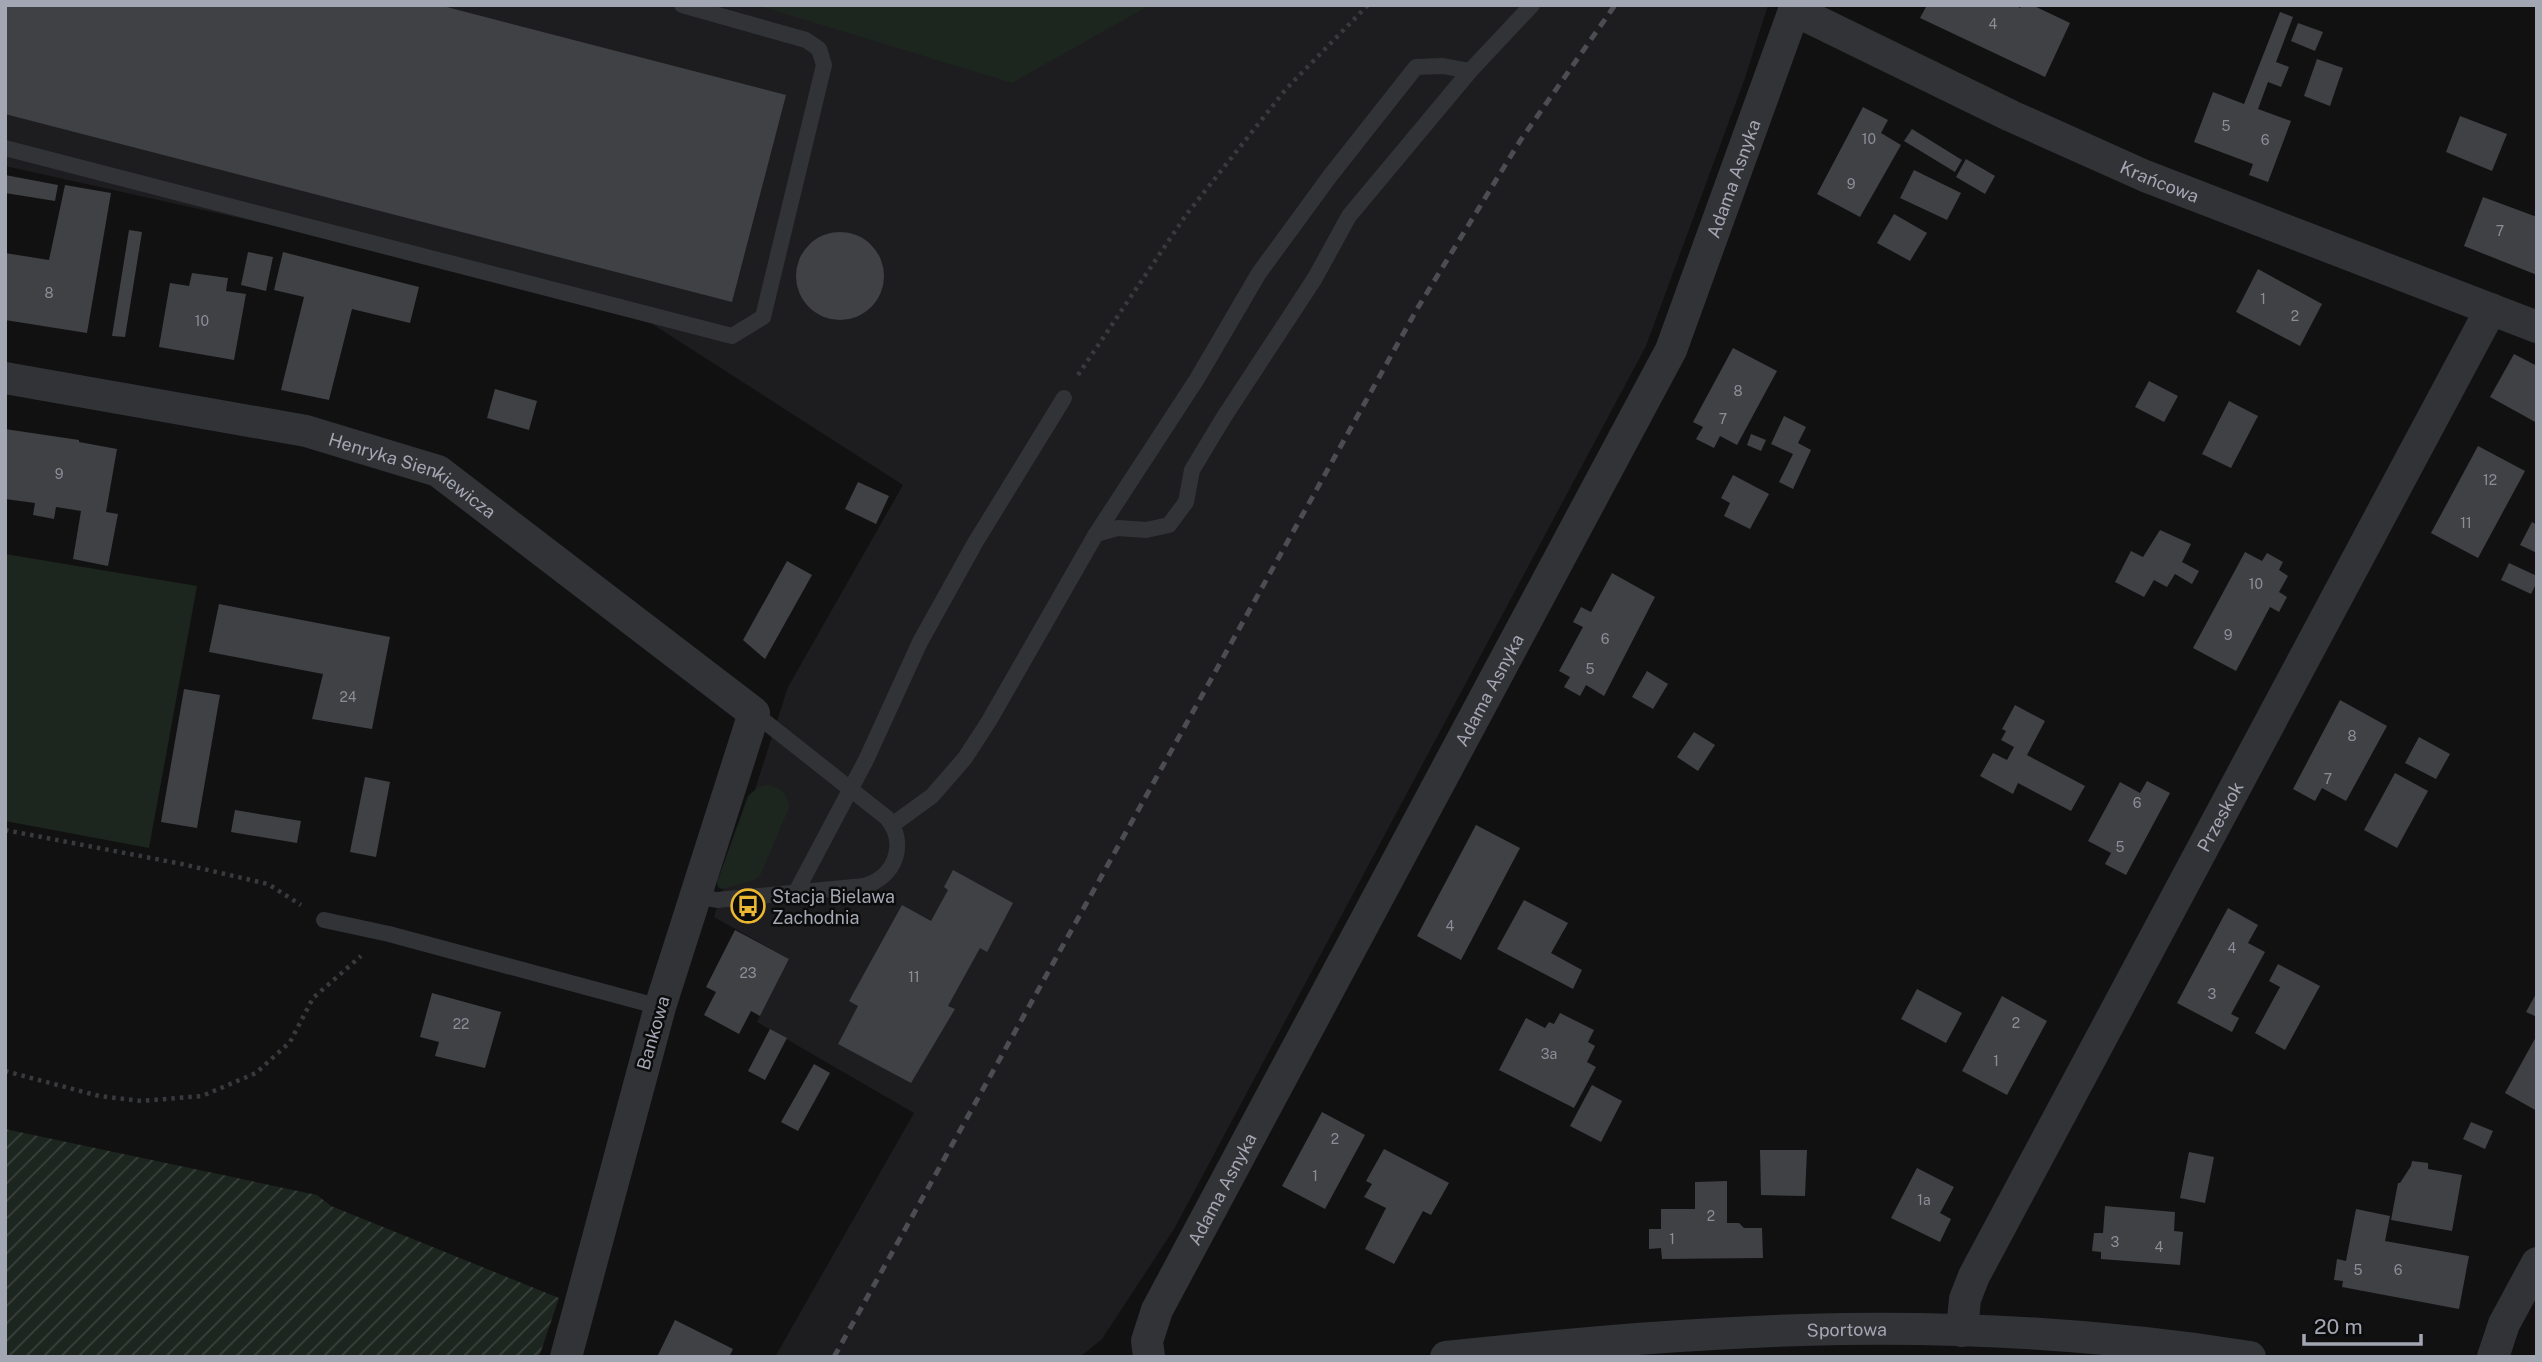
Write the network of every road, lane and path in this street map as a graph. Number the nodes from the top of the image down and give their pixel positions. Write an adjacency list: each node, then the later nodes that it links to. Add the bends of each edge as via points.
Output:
1 (682, 5): 6 (lane, via 806,40 819,49 824,65 763,317 732,336)
2 (1368, 5): 10 (path, via 1286,89 1186,215)
3 (1532, 5): 5 (lane)
4 (1795, 8): 7 (street, Krańcowa, via 2011,116 2145,176); 25 (street, Adama Asnyka, via 1671,350 1157,1310 1147,1341)
5 (1471, 71): 11 (lane, via 1416,67 1259,273 1197,379); 11 (lane, via 1349,216 1315,278 1192,470 1186,502 1169,525)
6 (5, 148)
7 (2491, 309): 8 (street, Krańcowa); 23 (street, Przeskok, via 1974,1276 1965,1299)
8 (2537, 327)
9 (5, 378): 12 (street, Henryka Sienkiewicza, via 306,431 438,471)
10 (1064, 398): 13 (lane, via 920,642)
11 (1096, 534): 14 (lane, via 965,758 932,796)
12 (754, 713): 13 (lane); 17 (street, Bankowa)
13 (851, 789): 14 (lane); 16 (lane)
14 (892, 825): 16 (lane, via 898,853 883,877 864,886)
15 (5, 830): 18 (path, via 268,884)
16 (796, 892): 17 (lane, via 714,900)
17 (695, 896): 20 (street, Bankowa)
18 (324, 920): 19 (lane)
19 (389, 934): 20 (lane); 21 (path, via 313,998 290,1042 256,1073 202,1096 141,1101 99,1096)
20 (660, 1007): 24 (street, Bankowa)
21 (5, 1071)
22 (2537, 1263): 28 (street, via 2504,1324)
23 (1962, 1331): 26 (street, Sportowa, via 1709,1334); 27 (street, Sportowa, via 2121,1340)
24 (566, 1357)
25 (1149, 1357)
26 (1446, 1357)
27 (2250, 1357)
28 (2493, 1357)

